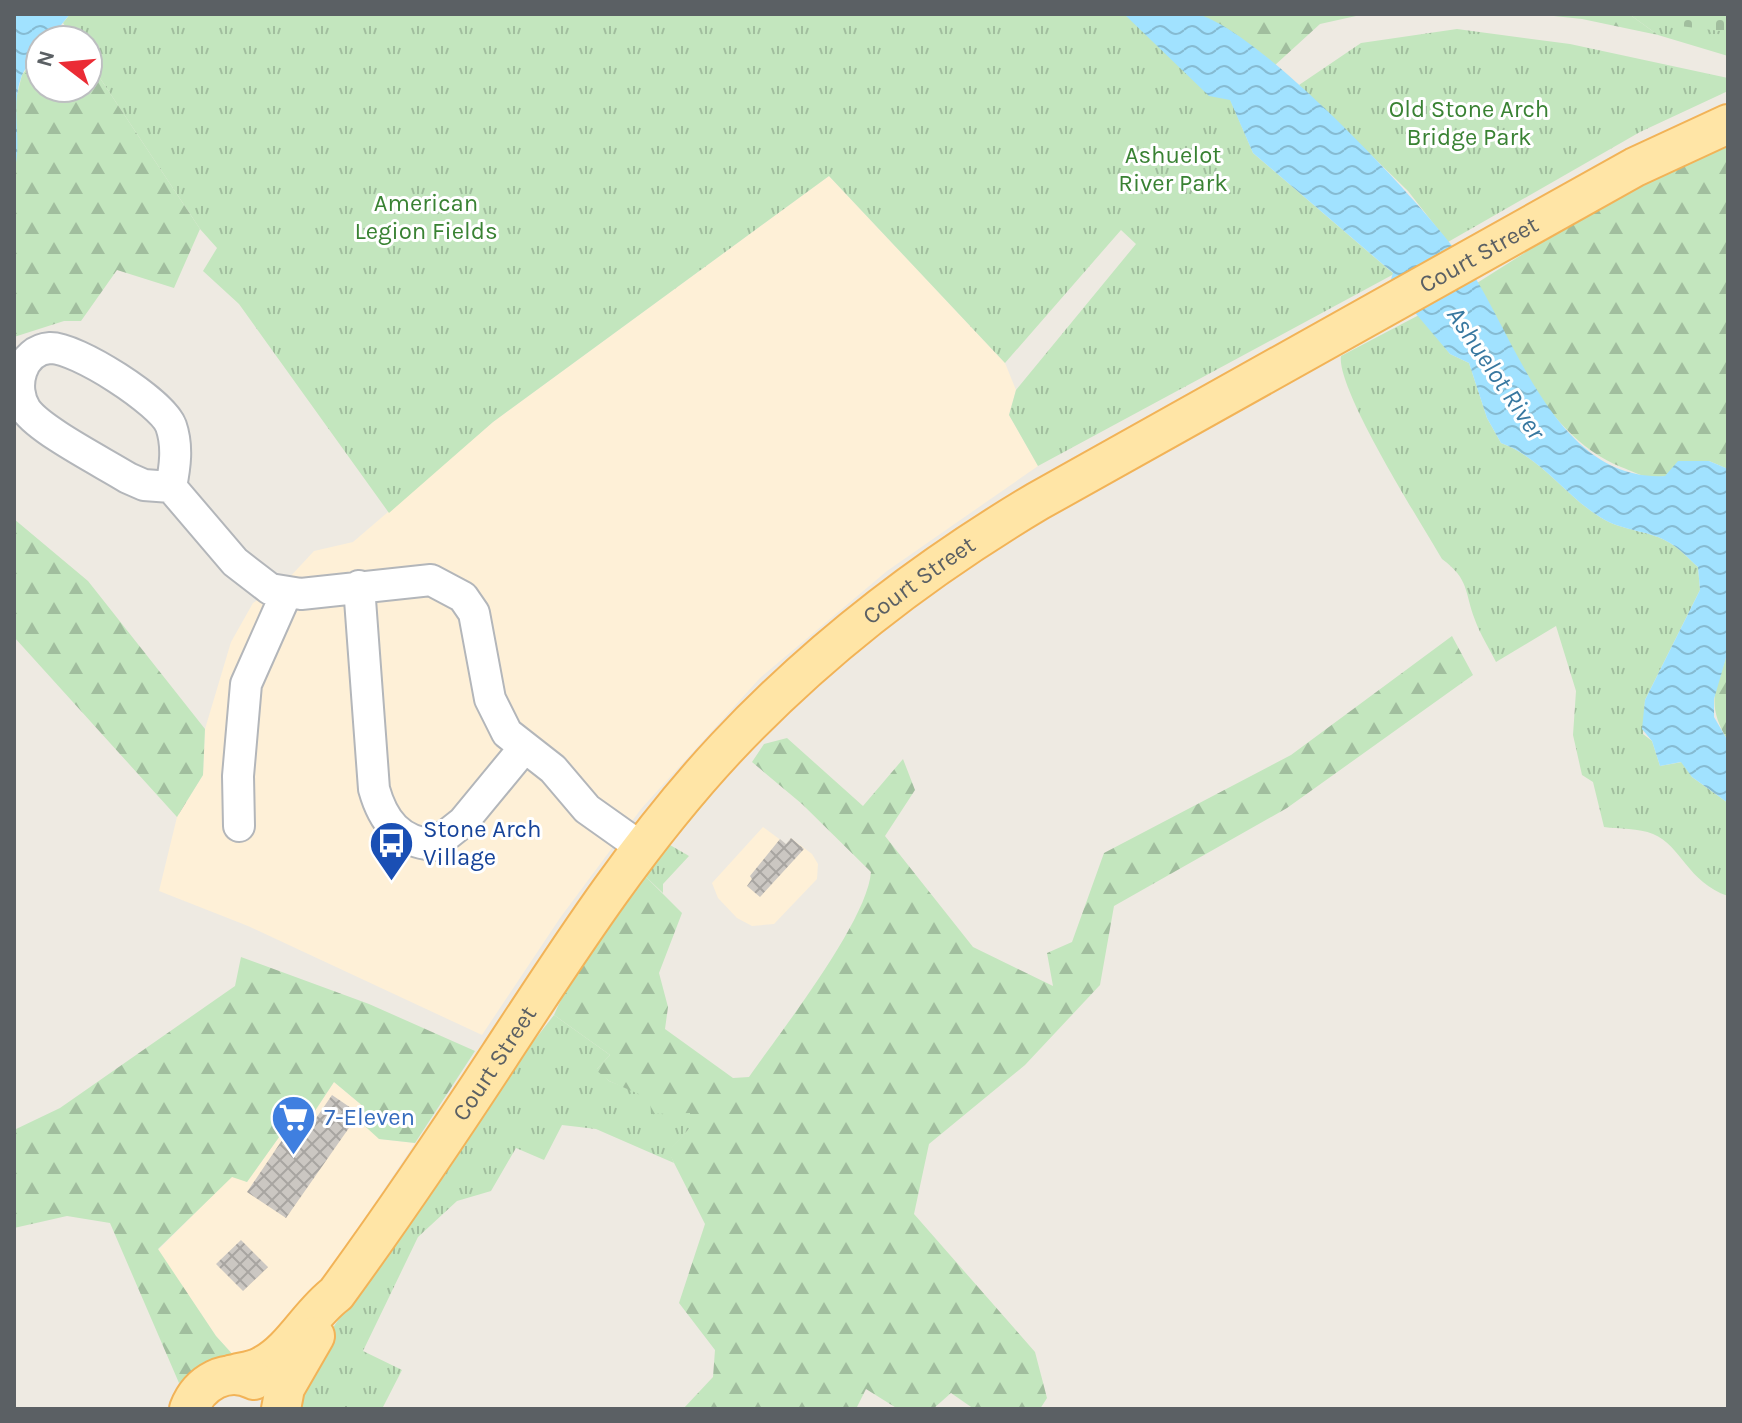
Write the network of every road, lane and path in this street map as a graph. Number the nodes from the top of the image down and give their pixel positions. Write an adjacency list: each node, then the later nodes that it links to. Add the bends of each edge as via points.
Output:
1 (1728, 124): 7 (main road, Court Street, via 1635,167 1038,501 913,581 837,640 780,694 719,756)
2 (171, 487): 2 (street, via 173,435 164,412 62,350 35,352 26,360 21,400 39,422 128,478); 4 (street, via 235,562 270,589)
3 (359, 586): 4 (street); 5 (street, via 431,580 463,597 479,629 497,718); 5 (street, via 374,789 389,824 418,843 434,845 447,837)
4 (286, 594): 6 (street, via 246,684)
5 (524, 748): 7 (street, via 553,769 587,809)
6 (239, 826)
7 (642, 848): 8 (main road, Court Street)
8 (336, 1294): 9 (main road, Court Street, via 262,1367); 11 (main road, Court Street, via 285,1388)
9 (231, 1375): 10 (main road, Court Street, via 216,1378); 11 (main road, via 263,1384)
10 (184, 1405)
11 (281, 1409)

